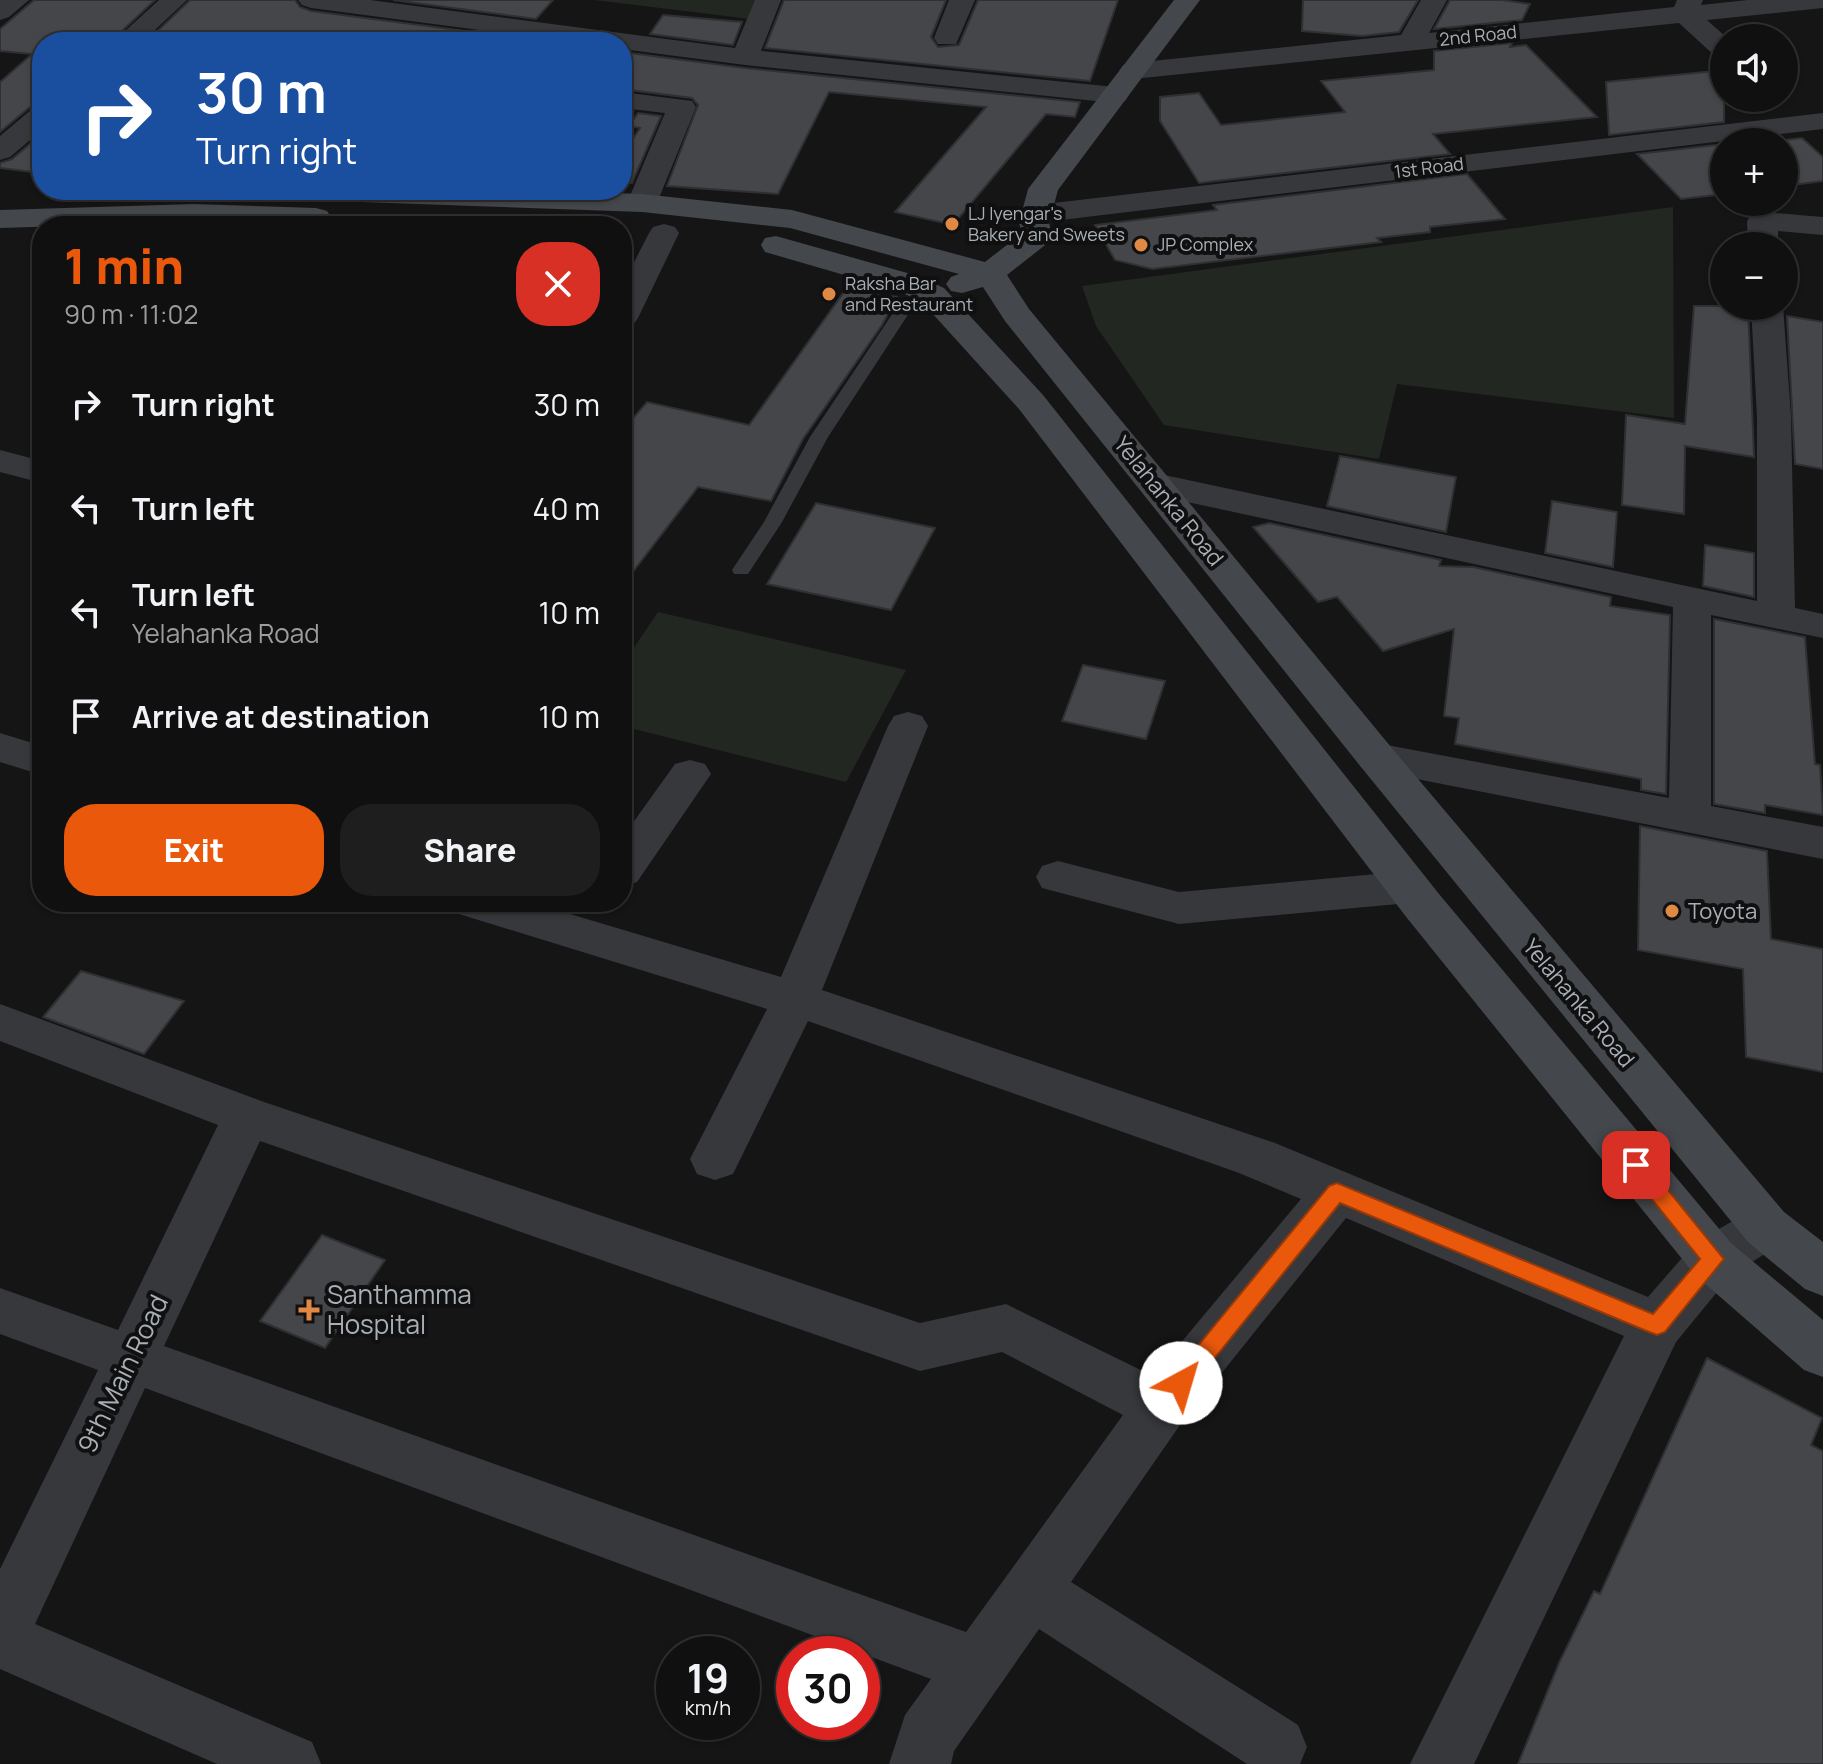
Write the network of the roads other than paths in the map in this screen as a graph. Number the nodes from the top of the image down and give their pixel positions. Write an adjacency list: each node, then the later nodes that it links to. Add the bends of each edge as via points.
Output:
1 (16, 0): 10 (street)
2 (174, 0): 11 (street)
3 (311, 0): 12 (street)
4 (768, 0): 17 (street)
5 (962, 0): 14 (street)
6 (1187, 0): 18 (main road)
7 (1434, 0): 16 (street)
8 (1823, 0): 9 (street, 2nd Road)
9 (1687, 7): 13 (street); 16 (street, 2nd Road)
10 (0, 12)
11 (137, 32)
12 (555, 32)
13 (1710, 34)
14 (947, 38)
15 (632, 42): 17 (street)
16 (1410, 43): 18 (street, 2nd Road)
17 (745, 57): 19 (street)
18 (1133, 71): 19 (main road)
19 (1115, 95): 37 (main road, via 1043,189)
20 (632, 101): 28 (street, via 682,107 646,162)
21 (1796, 112): 23 (street)
22 (32, 124): 24 (street)
23 (1817, 127): 37 (street, 1st Road)
24 (0, 151)
25 (32, 193): 26 (main road)
26 (0, 194)
27 (558, 200): 28 (main road)
28 (642, 203): 37 (main road, via 792,219)
29 (97, 216): 30 (main road)
30 (276, 216)
31 (32, 218): 32 (main road)
32 (0, 219)
33 (1823, 226): 35 (street, via 1762,221)
34 (632, 230): 36 (main road)
35 (1762, 232)
36 (664, 233): 37 (main road); 38 (street)
37 (972, 257): 42 (main road, Yelahanka Road); 43 (lane, via 819,437); 56 (main road, via 1031,402)
38 (632, 298)
39 (1768, 320): 45 (street)
40 (0, 461): 41 (street)
41 (32, 469)
42 (1155, 484): 44 (street); 49 (main road, Yelahanka Road)
43 (741, 570)
44 (1692, 599): 45 (street); 52 (street)
45 (1776, 617): 46 (street)
46 (1823, 626)
47 (908, 726): 59 (street)
48 (0, 747): 50 (street)
49 (1376, 757): 52 (street); 64 (main road, Yelahanka Road)
50 (32, 758)
51 (690, 774): 54 (street)
52 (1690, 816): 53 (street)
53 (1823, 843)
54 (632, 857)
55 (1058, 877): 56 (street, via 1179,908)
56 (1409, 887): 65 (main road)
57 (546, 912): 58 (street)
58 (589, 918): 59 (street)
59 (795, 1000): 62 (street); 63 (street, via 1257,1158)
60 (0, 1022): 61 (street)
61 (247, 1116): 70 (street, 9th Main Road); 71 (street, via 920,1347 1006,1328)
62 (715, 1159)
63 (1337, 1192): 68 (street); 71 (street)
64 (1766, 1227): 65 (street); 66 (main road, Yelahanka Road)
65 (1713, 1259): 68 (street); 69 (main road)
66 (1823, 1273)
67 (0, 1311): 70 (street)
68 (1657, 1325): 79 (street)
69 (1823, 1353)
70 (129, 1360): 73 (street, 9th Main Road); 75 (street)
71 (1161, 1407): 72 (street)
72 (1031, 1590): 75 (street); 76 (street)
73 (0, 1633)
74 (0, 1639): 77 (street)
75 (978, 1666): 78 (street, via 927,1737)
76 (1276, 1747)
77 (290, 1764)
78 (920, 1764)
79 (1441, 1764)

